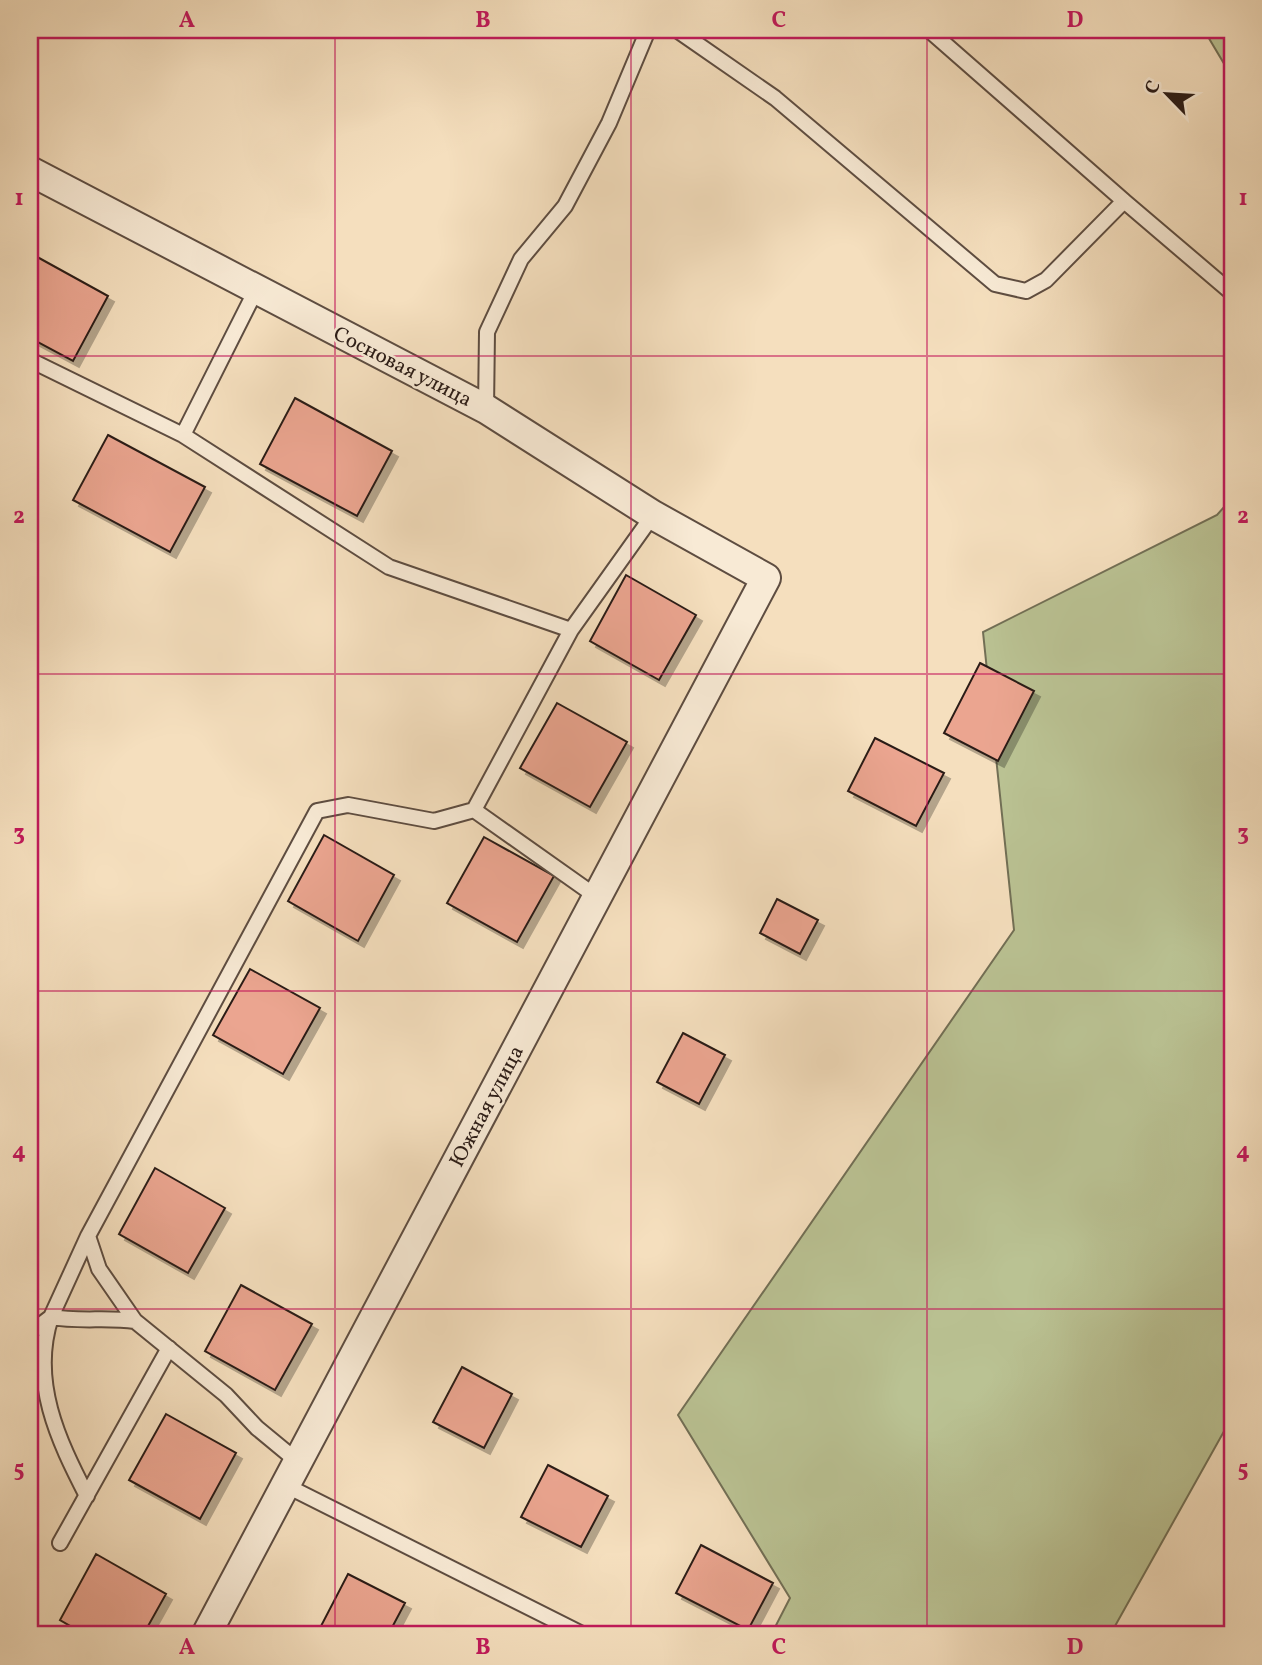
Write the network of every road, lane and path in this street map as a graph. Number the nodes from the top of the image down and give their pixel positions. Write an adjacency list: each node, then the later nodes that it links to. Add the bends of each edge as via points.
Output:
1 (648, 30): 9 (lane, via 609,123 565,206 521,259 487,332)
2 (677, 30): 5 (lane, via 775,98 995,284 1026,292 1046,280)
3 (929, 30): 5 (lane)
4 (30, 171): 6 (street, Сосновая улица)
5 (1124, 201): 7 (lane)
6 (256, 290): 9 (street, Сосновая улица); 10 (lane)
7 (1232, 293)
8 (30, 360): 10 (lane)
9 (486, 409): 11 (street, Сосновая улица)
10 (183, 435): 13 (lane, via 389,567)
11 (653, 515): 12 (street, Сосновая улица); 13 (lane)
12 (766, 578): 15 (street, Южная улица)
13 (571, 631): 14 (lane)
14 (474, 810): 15 (lane); 16 (lane, via 434,821 348,804 317,811)
15 (597, 897): 21 (street, Южная улица)
16 (88, 1236): 17 (lane); 18 (lane, via 99,1269)
17 (51, 1317): 18 (lane); 19 (lane); 22 (lane, via 43,1343 43,1380 62,1449)
18 (135, 1321): 20 (lane)
19 (30, 1333)
20 (169, 1348): 21 (lane, via 226,1395); 22 (lane)
21 (291, 1473): 24 (street, Южная улица); 25 (lane)
22 (87, 1496): 23 (lane)
23 (60, 1543)
24 (206, 1635)
25 (584, 1635)

